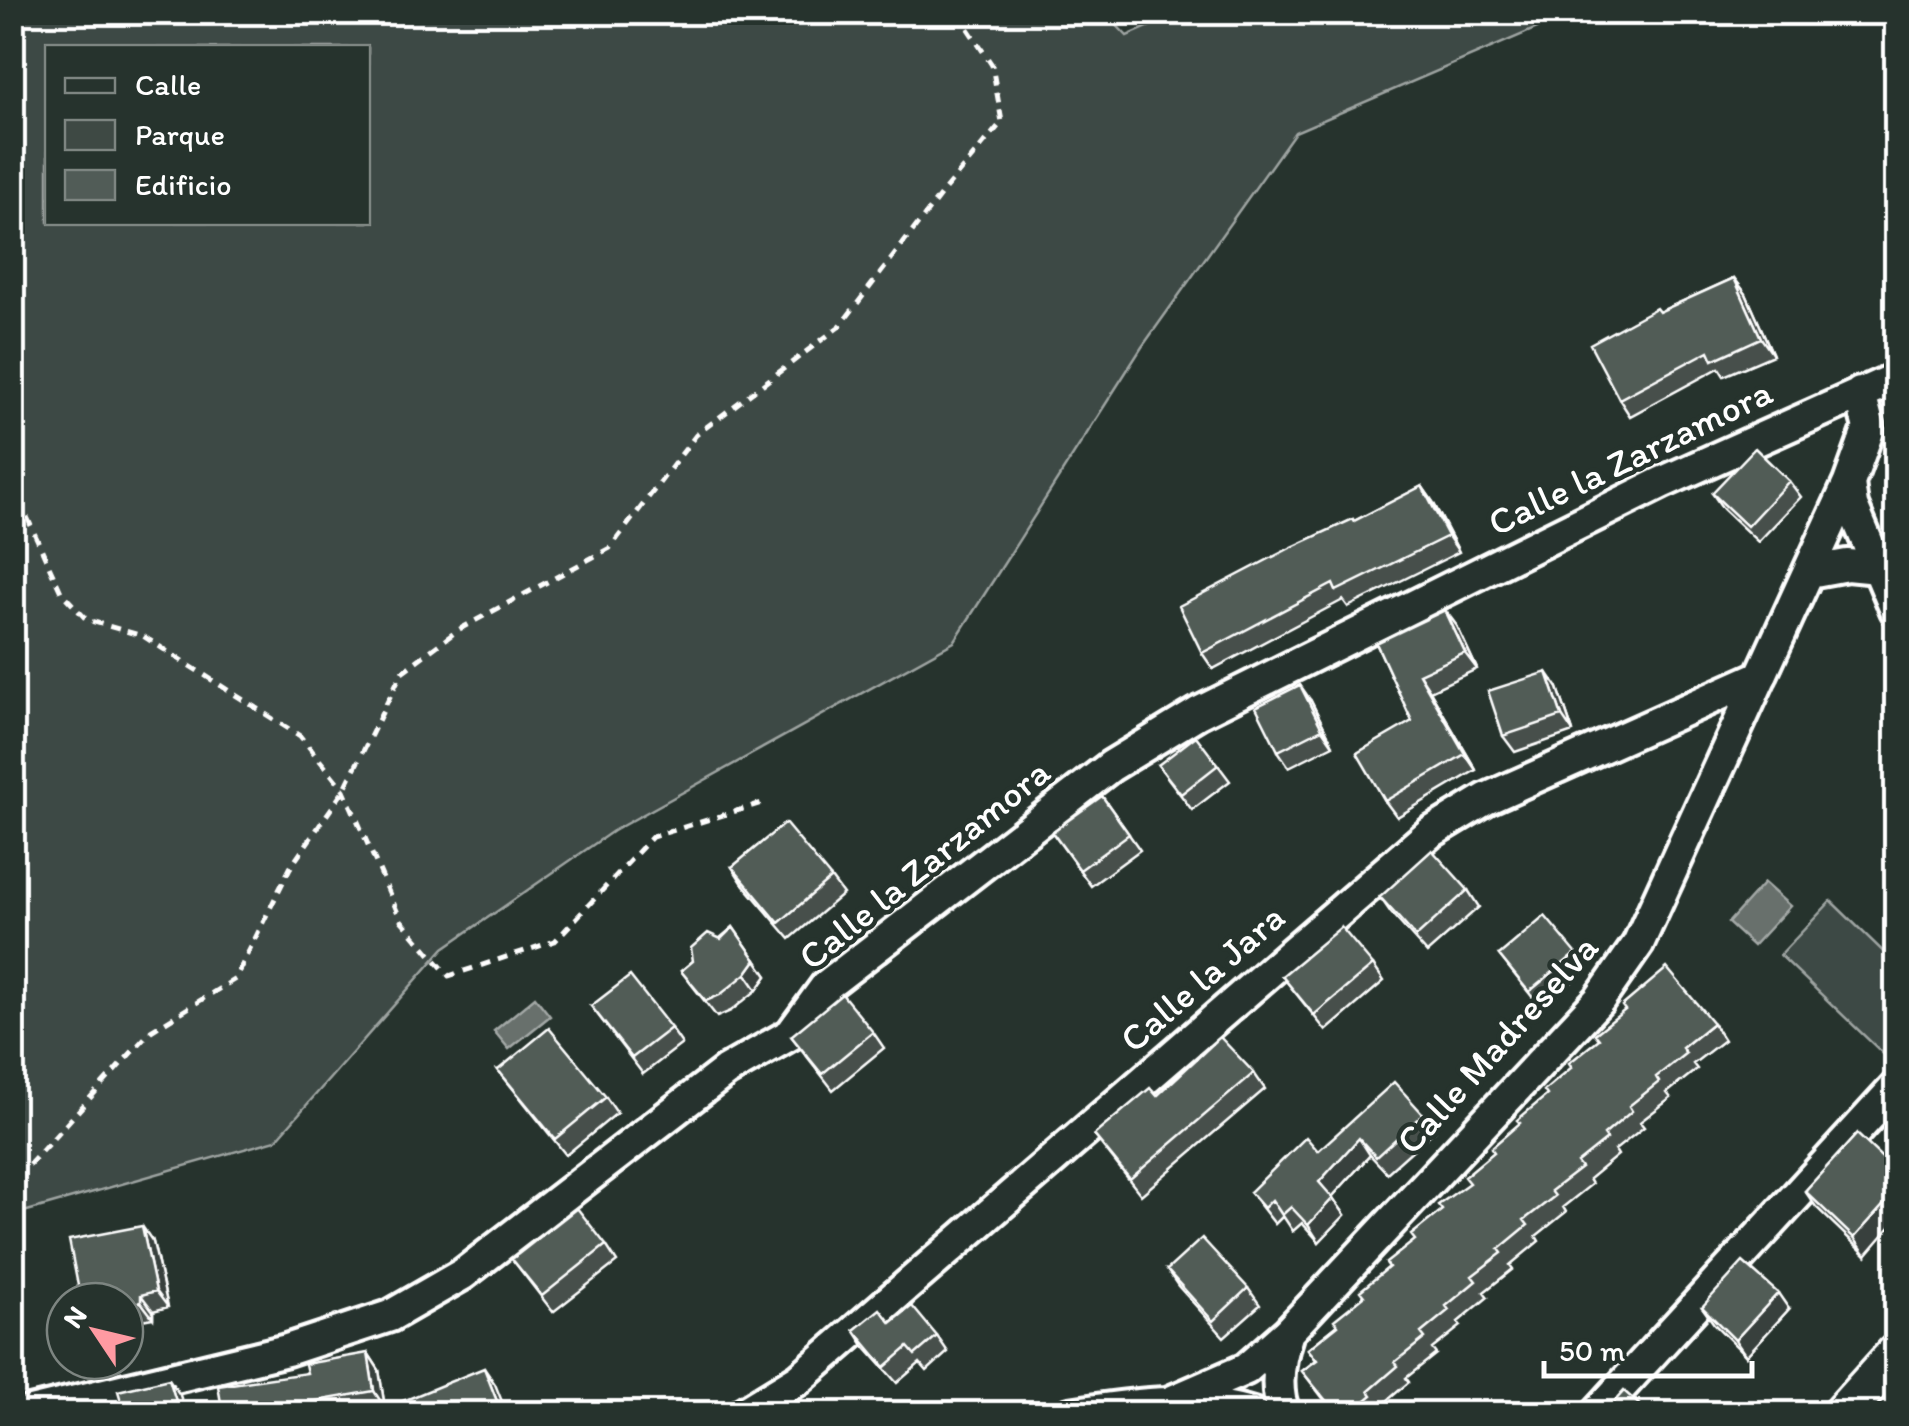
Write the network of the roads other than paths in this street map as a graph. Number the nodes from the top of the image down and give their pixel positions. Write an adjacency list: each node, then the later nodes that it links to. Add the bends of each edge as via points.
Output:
1 (1896, 378): 2 (street, Calle la Zarzamora)
2 (1860, 393): 3 (street, Calle Madreselva, via 1869,428); 12 (street, Calle la Zarzamora, via 1662,483 1198,714 1112,766 826,986 791,1034 726,1071 463,1274 390,1316 287,1350)
3 (1849, 483): 4 (street); 5 (street, Calle Madreselva)
4 (1878, 568): 5 (street); 6 (street)
5 (1809, 572): 7 (street, Calle Madreselva)
6 (1896, 610)
7 (1761, 676): 9 (street, Calle Madreselva, via 1638,944 1598,1000); 13 (street, Calle la Jara, via 1486,799 1430,833 799,1379)
8 (1896, 1087): 17 (street)
9 (1288, 1332): 11 (street, Calle Madreselva, via 1246,1368); 16 (street, via 1279,1358)
10 (1896, 1354): 18 (main road)
11 (1168, 1403): 14 (street, Calle Madreselva); 15 (street, Calle Madreselva, via 1226,1405)
12 (22, 1414)
13 (742, 1414)
14 (1070, 1414)
15 (1253, 1414)
16 (1285, 1414)
17 (1596, 1414)
18 (1842, 1414)

